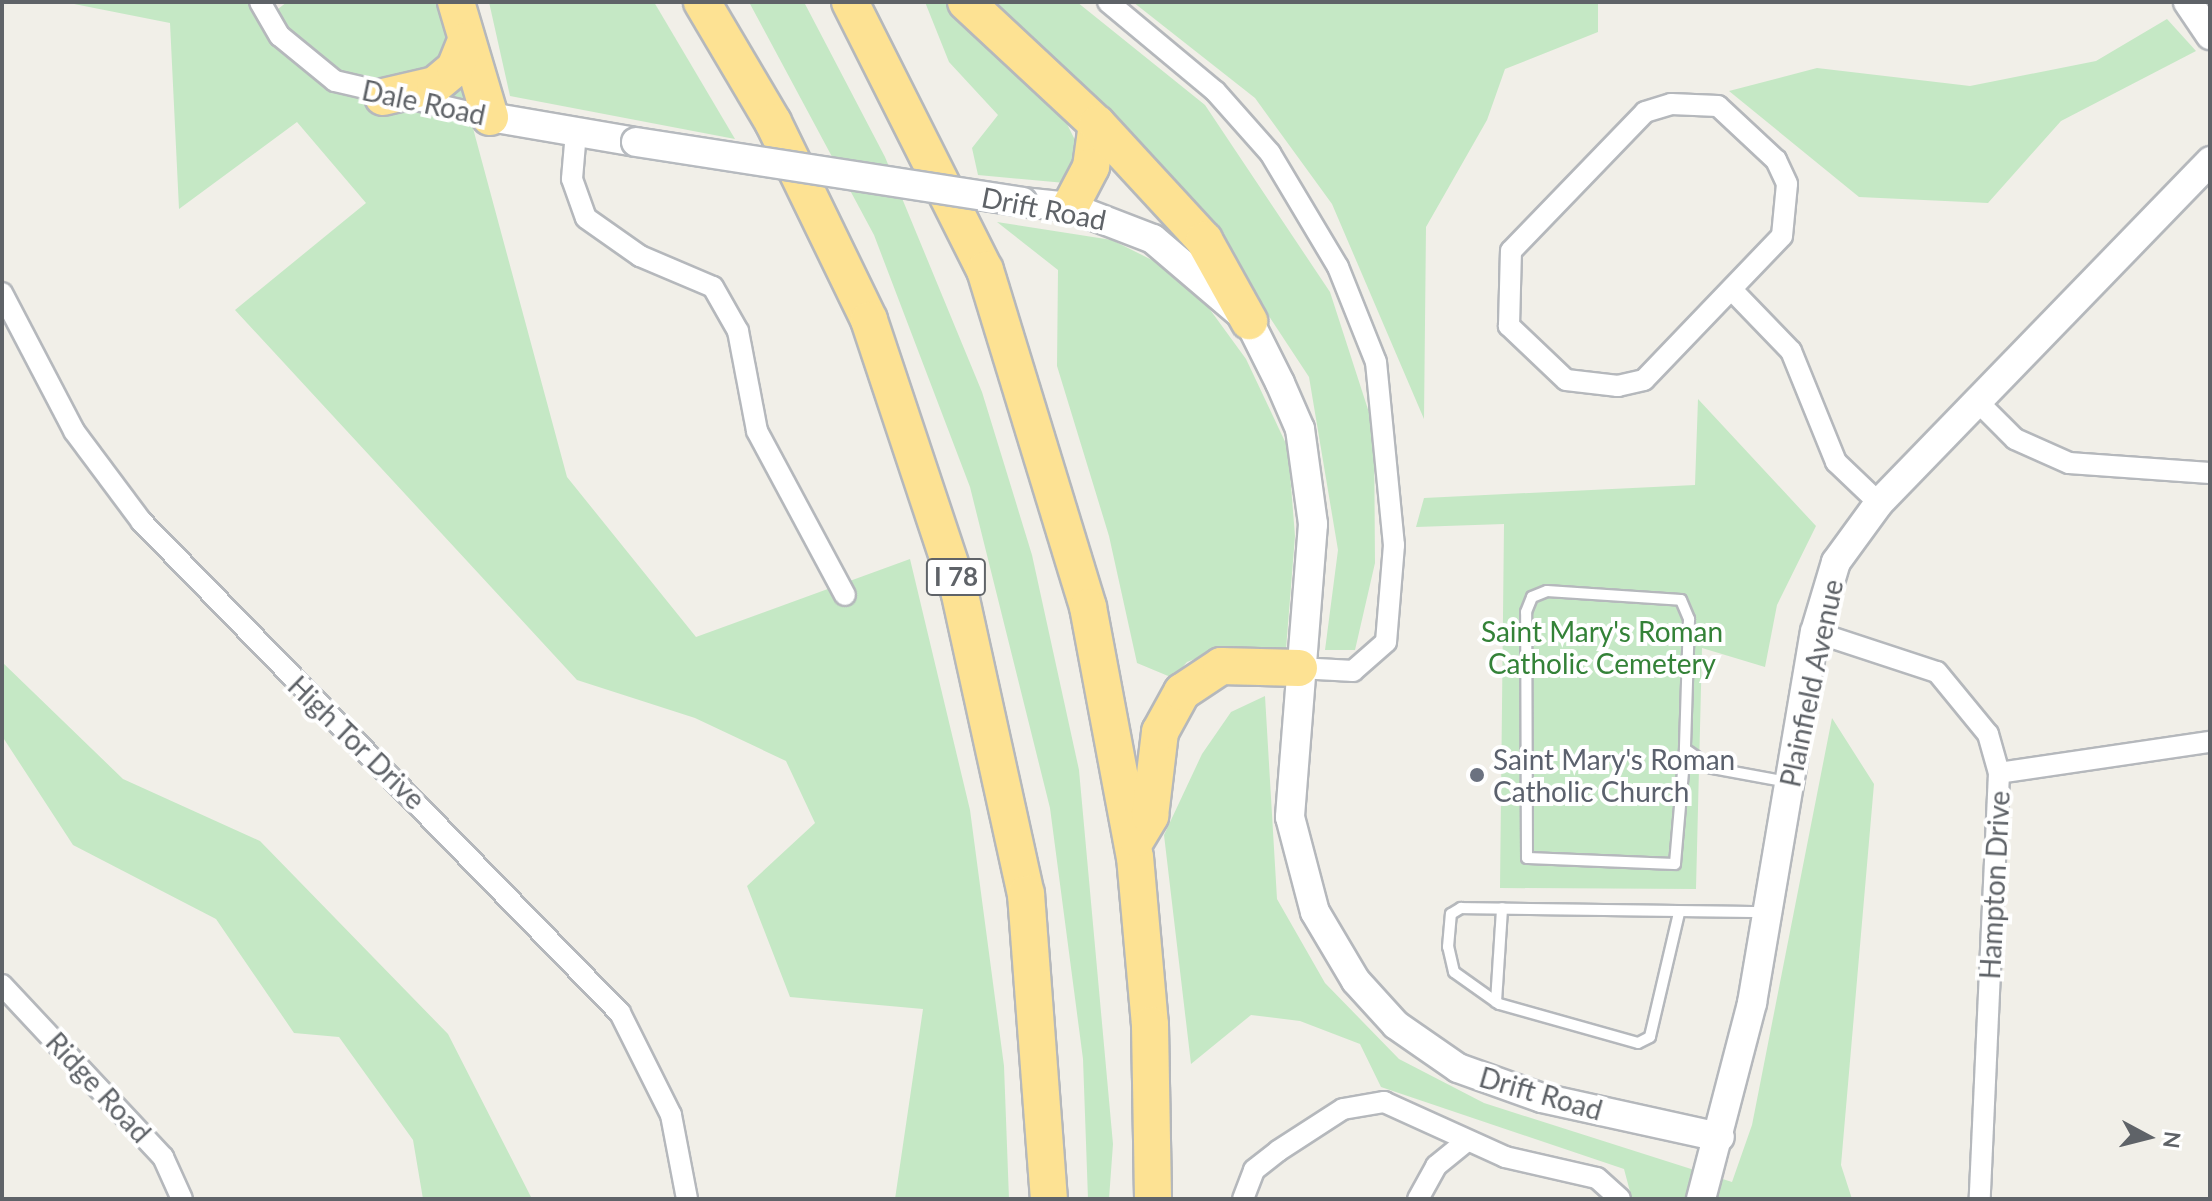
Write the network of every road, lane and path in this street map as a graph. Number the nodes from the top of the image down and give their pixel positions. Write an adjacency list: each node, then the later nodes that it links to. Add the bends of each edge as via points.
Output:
1 (260, 2): 10 (street, Dale Road, via 280,36 312,65)
2 (456, 2): 9 (highway)
3 (702, 2): 39 (highway, I 78, via 773,122 869,320 951,562 991,711 1026,894)
4 (850, 2): 29 (highway, via 985,270 1088,607)
5 (966, 2): 12 (highway)
6 (1108, 2): 24 (street, via 1215,91 1270,153 1338,267 1376,362 1394,545 1386,642 1353,671)
7 (2188, 2): 8 (main road)
8 (2210, 35)
9 (466, 41): 10 (highway, via 455,68 435,85); 11 (highway)
10 (383, 97): 11 (street, Dale Road)
11 (490, 117): 13 (main road, Dale Road)
12 (1097, 124): 15 (highway, via 1091,167); 18 (highway, via 1204,240)
13 (576, 132): 15 (main road, Drift Road, bridge); 22 (street, via 572,179 586,218 640,256 713,287 732,320 757,431)
14 (2210, 161): 19 (main road, Plainfield Avenue)
15 (1070, 207): 18 (main road, Drift Road, via 1153,239)
16 (1734, 292): 16 (street, via 1782,236 1788,213 1783,171 1718,106 1671,104 1645,112 1518,240 1507,312 1509,326 1553,372 1578,383 1618,386 1644,380); 21 (street, via 1791,351 1836,462)
17 (2, 293): 38 (street, High Tor Drive, via 74,431 141,521 620,1013 671,1115)
18 (1249, 321): 24 (main road, Drift Road, via 1300,429 1310,473 1313,524)
19 (1976, 400): 20 (street, via 2015,439 2069,463); 21 (main road, Plainfield Avenue)
20 (2210, 473)
21 (1879, 503): 23 (main road, Plainfield Avenue, via 1836,562)
22 (845, 595)
23 (1815, 632): 27 (street, Hampton Drive, via 1937,672 1988,734); 28 (main road, Plainfield Avenue)
24 (1299, 668): 29 (highway, via 1221,666 1182,692 1160,732 1150,816); 35 (main road, Drift Road, via 1290,759 1295,848 1328,938 1374,1002 1458,1068 1497,1085)
25 (2209, 746): 27 (street)
26 (1685, 749): 26 (lane, via 1689,619 1681,600 1547,591 1532,597 1526,612 1527,858 1675,864); 28 (lane, via 1712,768)
27 (1999, 773): 45 (street, Hampton Drive)
28 (1790, 782): 31 (main road, Plainfield Avenue)
29 (1133, 846): 40 (highway, via 1150,1025)
30 (1502, 908): 32 (lane); 34 (lane); 34 (lane, via 1451,914 1448,947 1454,972)
31 (1768, 912): 32 (lane); 35 (main road, Plainfield Avenue)
32 (1679, 913): 34 (lane, via 1650,1037 1638,1043)
33 (2, 985): 37 (street, Ridge Road, via 163,1157)
34 (1496, 1002)
35 (1720, 1137): 44 (main road, Plainfield Avenue)
36 (1466, 1142): 41 (street, via 1393,1104 1360,1103 1254,1170); 42 (street, via 1436,1166); 43 (street, via 1581,1172)
37 (182, 1199)
38 (687, 1199)
39 (1049, 1199)
40 (1153, 1199)
41 (1243, 1199)
42 (1418, 1199)
43 (1620, 1199)
44 (1701, 1199)
45 (1980, 1199)

